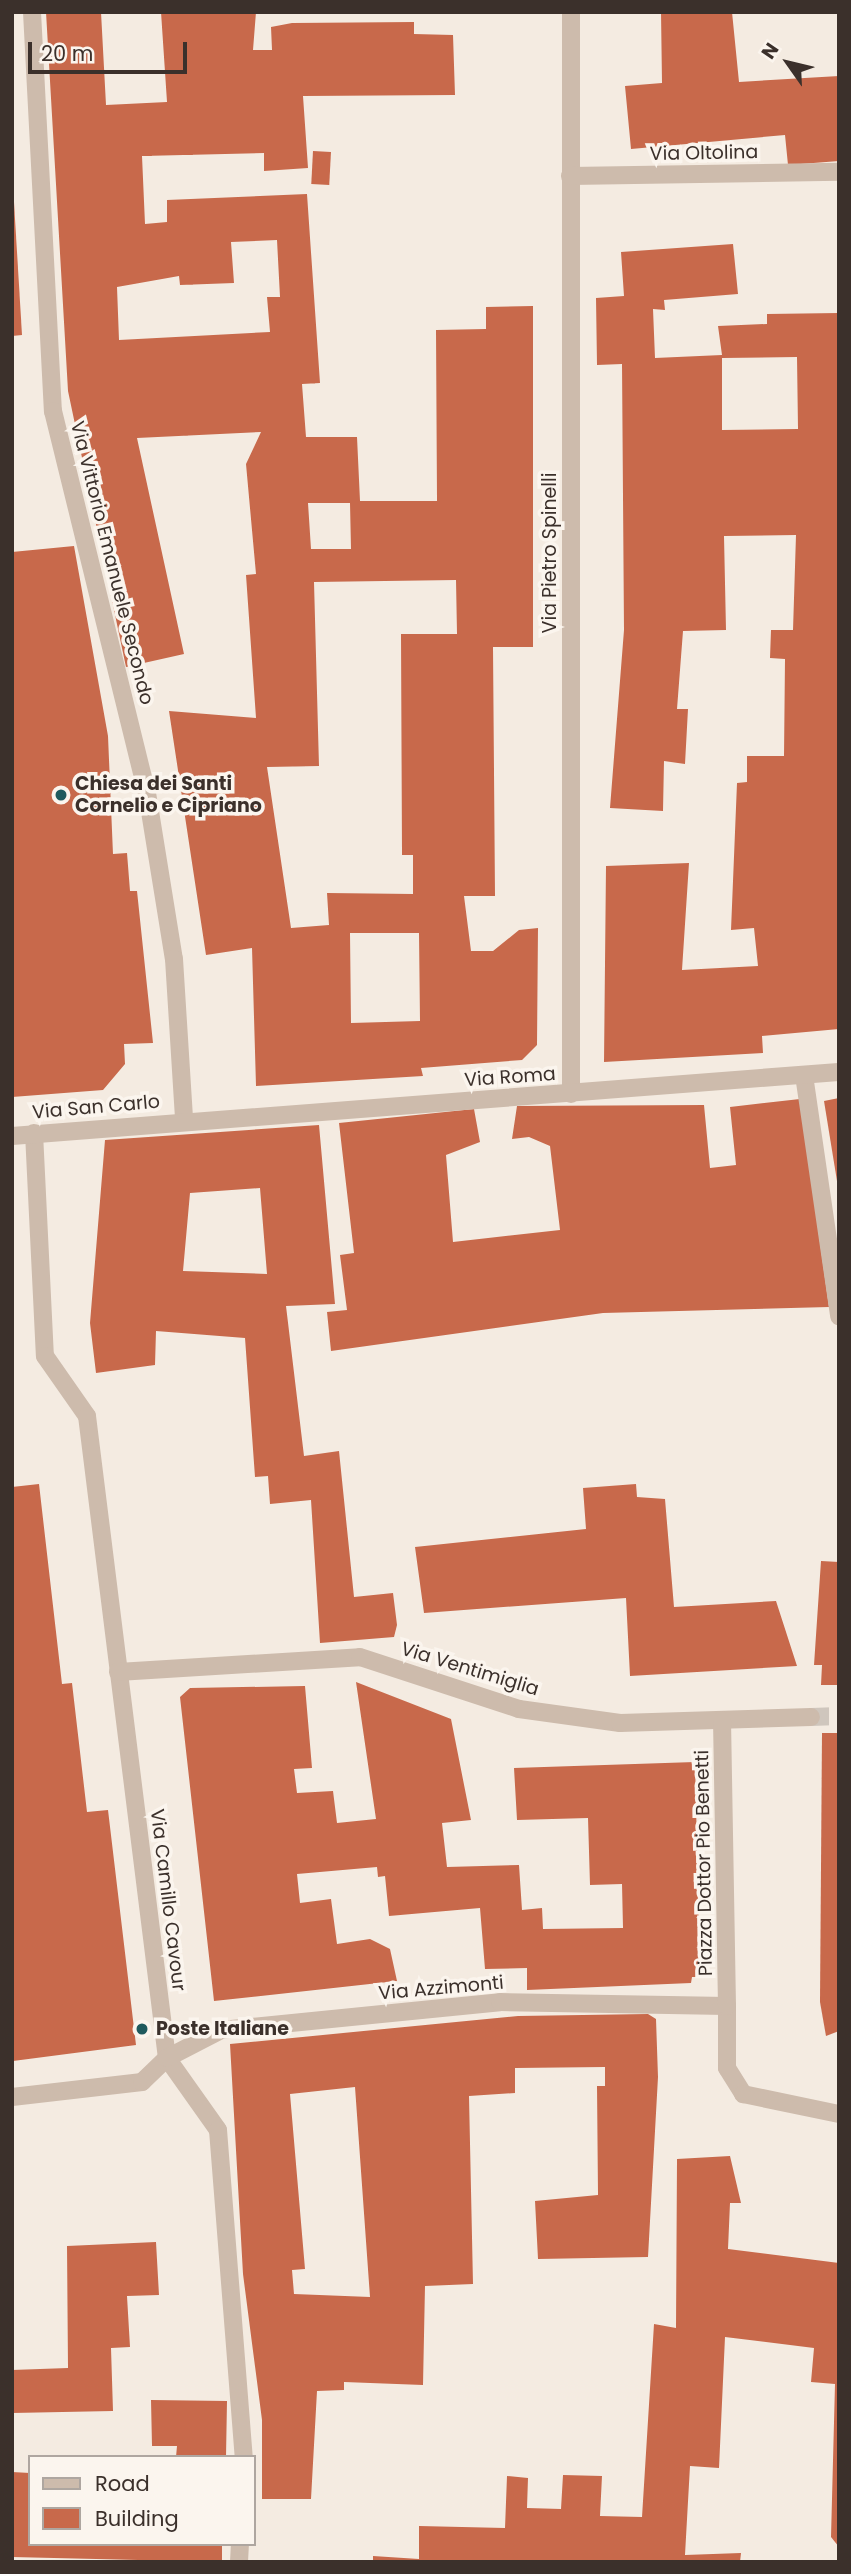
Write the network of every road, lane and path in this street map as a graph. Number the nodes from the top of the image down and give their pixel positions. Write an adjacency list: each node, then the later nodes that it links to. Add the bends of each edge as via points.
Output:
1 (32, 12): 8 (street, Via Vittorio Emanuele Secondo, via 52,411 147,793 174,959)
2 (571, 12): 4 (street, Via Pietro Spinelli)
3 (839, 172): 4 (street, Via Oltolina)
4 (570, 176): 7 (street, Via Pietro Spinelli)
5 (839, 1072): 6 (street, Via Roma)
6 (804, 1075): 7 (street, Via Roma); 11 (street)
7 (571, 1094): 8 (street, Via Roma)
8 (184, 1119): 9 (street, Via San Carlo)
9 (34, 1133): 10 (street, Via San Carlo); 12 (street, Via Camillo Cavour, via 45,1356 87,1416)
10 (12, 1136)
11 (839, 1316)
12 (118, 1672): 14 (street, Via Ventimiglia, via 360,1657 519,1709 620,1723); 16 (street, Via Camillo Cavour)
13 (811, 1717): 14 (street, Via Ventimiglia)
14 (722, 1720): 15 (street, Piazza Dottor Pio Benetti)
15 (727, 2007): 16 (street, Via Azzimonti, via 500,2002 221,2030); 18 (street, Piazza Dottor Pio Benetti, via 727,2068 743,2094)
16 (167, 2058): 17 (street, Via Azzimonti, via 142,2082); 19 (street, Via Camillo Cavour, via 218,2130)
17 (12, 2096)
18 (839, 2114)
19 (244, 2455)

